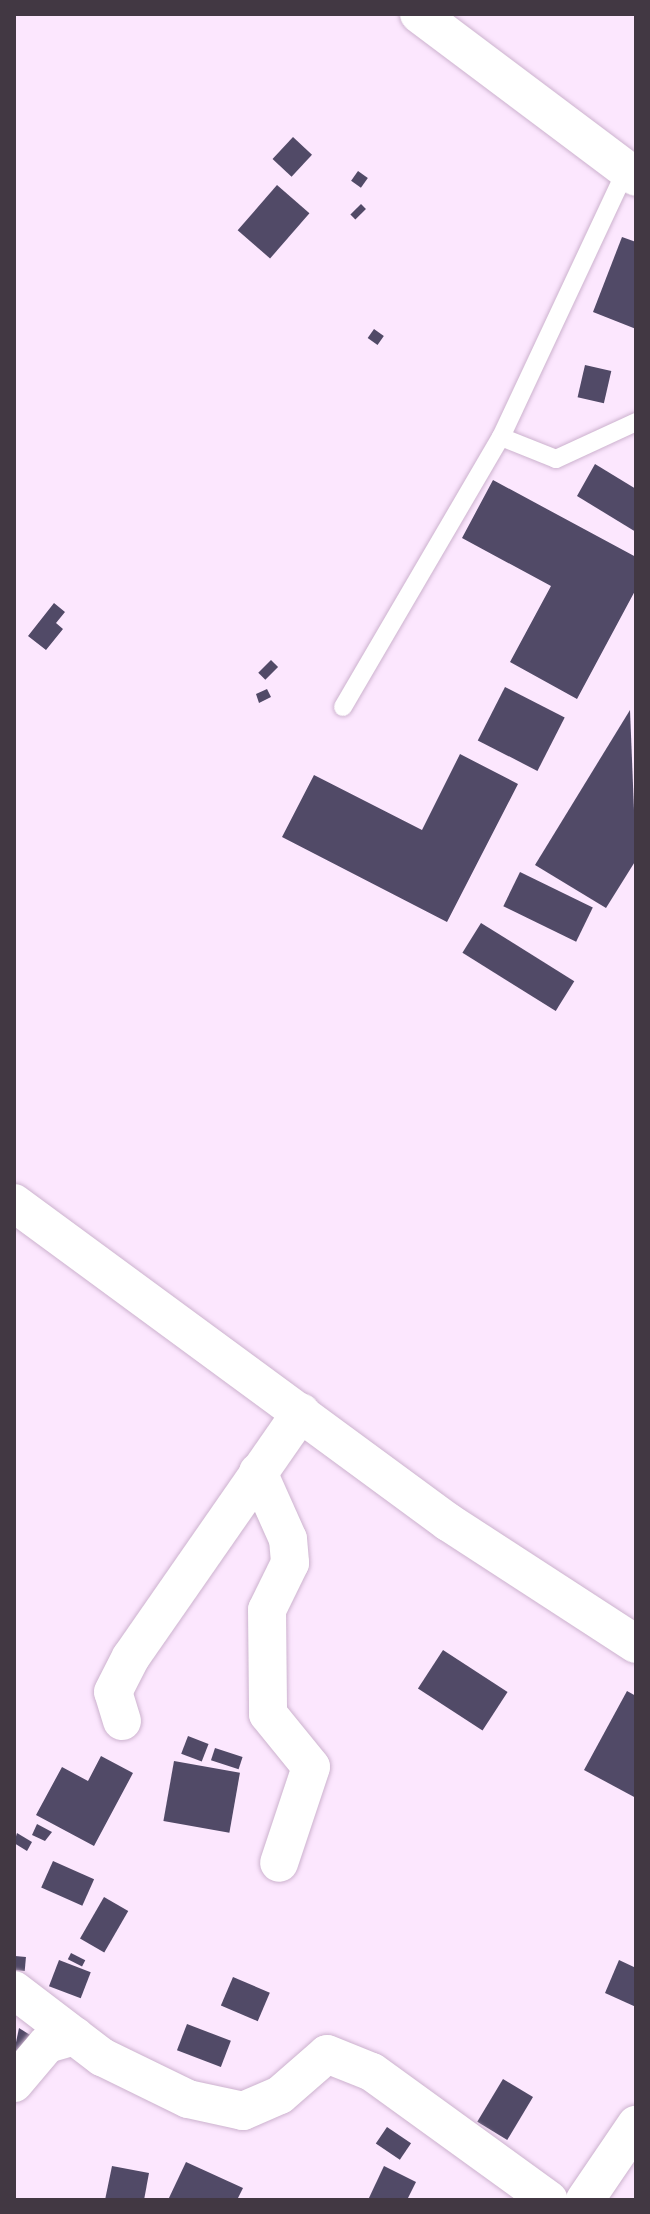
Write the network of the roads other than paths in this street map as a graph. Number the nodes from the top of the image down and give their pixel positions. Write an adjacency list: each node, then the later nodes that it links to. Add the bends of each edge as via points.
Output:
1 (419, 14): 2 (street)
2 (631, 173): 4 (lane)
3 (636, 422): 4 (lane, via 556,459)
4 (501, 437): 5 (lane)
5 (343, 707)
6 (14, 1203): 7 (street)
7 (301, 1412): 8 (street); 9 (street, via 448,1522)
8 (258, 1472): 10 (street, via 131,1657 113,1692); 11 (street, via 288,1539 290,1563 267,1610 268,1714 311,1767)
9 (636, 1644)
10 (122, 1721)
11 (279, 1863)
12 (14, 1990): 13 (street)
13 (75, 2036): 14 (street, via 47,2044); 16 (street, via 188,2099 243,2111 280,2095 327,2054 372,2072)
14 (14, 2083)
15 (636, 2125): 17 (street)
16 (549, 2200)
17 (585, 2200)

